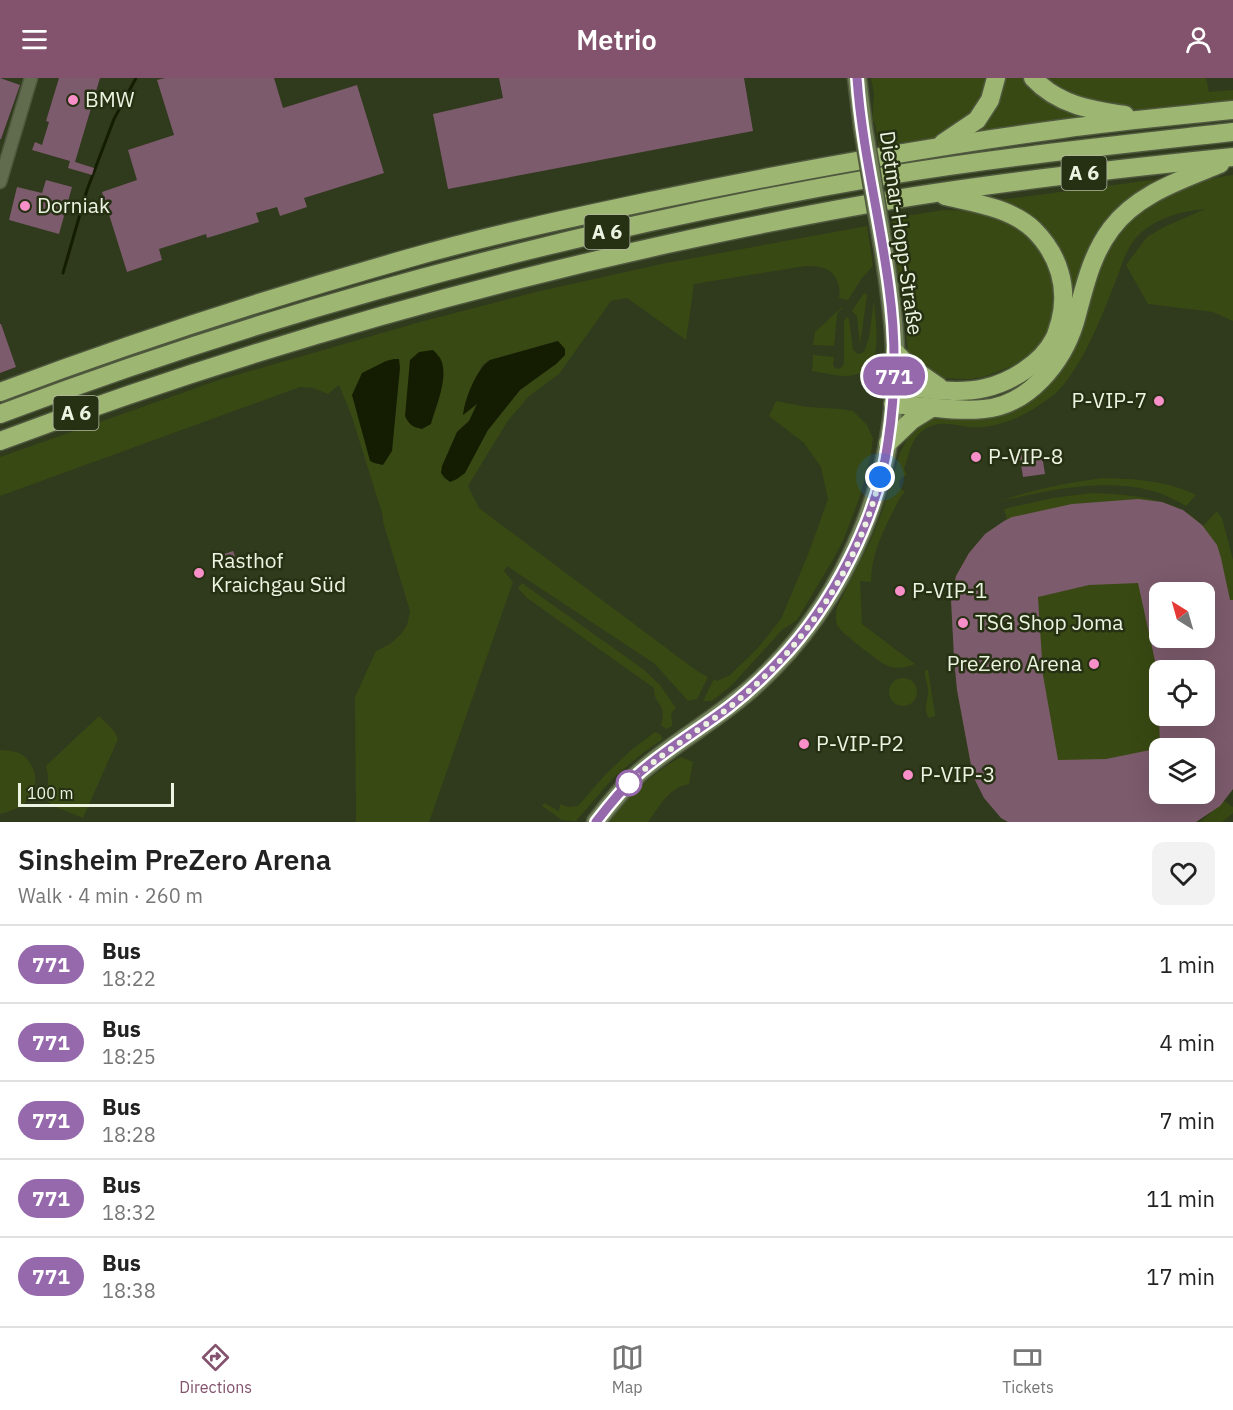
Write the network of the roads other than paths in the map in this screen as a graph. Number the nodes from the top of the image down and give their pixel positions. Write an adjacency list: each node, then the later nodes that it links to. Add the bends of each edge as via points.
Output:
1 (31, 78): 10 (street)
2 (857, 78): 14 (street, Dietmar-Hopp-Straße, bridge, via 890,289)
3 (996, 78): 8 (highway, via 990,100 976,120)
4 (1033, 78): 6 (highway, via 1054,95 1085,109)
5 (1233, 110): 6 (highway)
6 (1154, 119): 8 (highway)
7 (1233, 132): 20 (highway, A 6, via 888,176 584,237 312,308)
8 (937, 147): 12 (highway, via 615,208 408,258)
9 (1233, 158): 11 (highway, A 6); 19 (highway, via 1163,188 1122,215 1097,251 1066,345 1054,366 1025,393 986,409)
10 (0, 182)
11 (935, 193): 16 (highway, via 1001,211 1032,229 1053,255 1064,295 1055,339 1023,372 986,388); 21 (highway, A 6, via 765,223 449,297 257,352)
12 (301, 290): 13 (highway, via 235,302); 17 (highway)
13 (134, 333)
14 (895, 352): 15 (street, Dietmar-Hopp-Straße); 16 (highway)
15 (894, 385): 16 (highway); 18 (street, Dietmar-Hopp-Straße)
16 (943, 390)
17 (0, 392)
18 (892, 404): 19 (highway); 22 (street, Dietmar-Hopp-Straße)
19 (933, 407): 22 (highway)
20 (0, 414)
21 (0, 441)
22 (888, 443): 23 (street, Dietmar-Hopp-Straße, via 876,494 858,540 839,581 810,625 754,687 638,774)
23 (596, 822)

